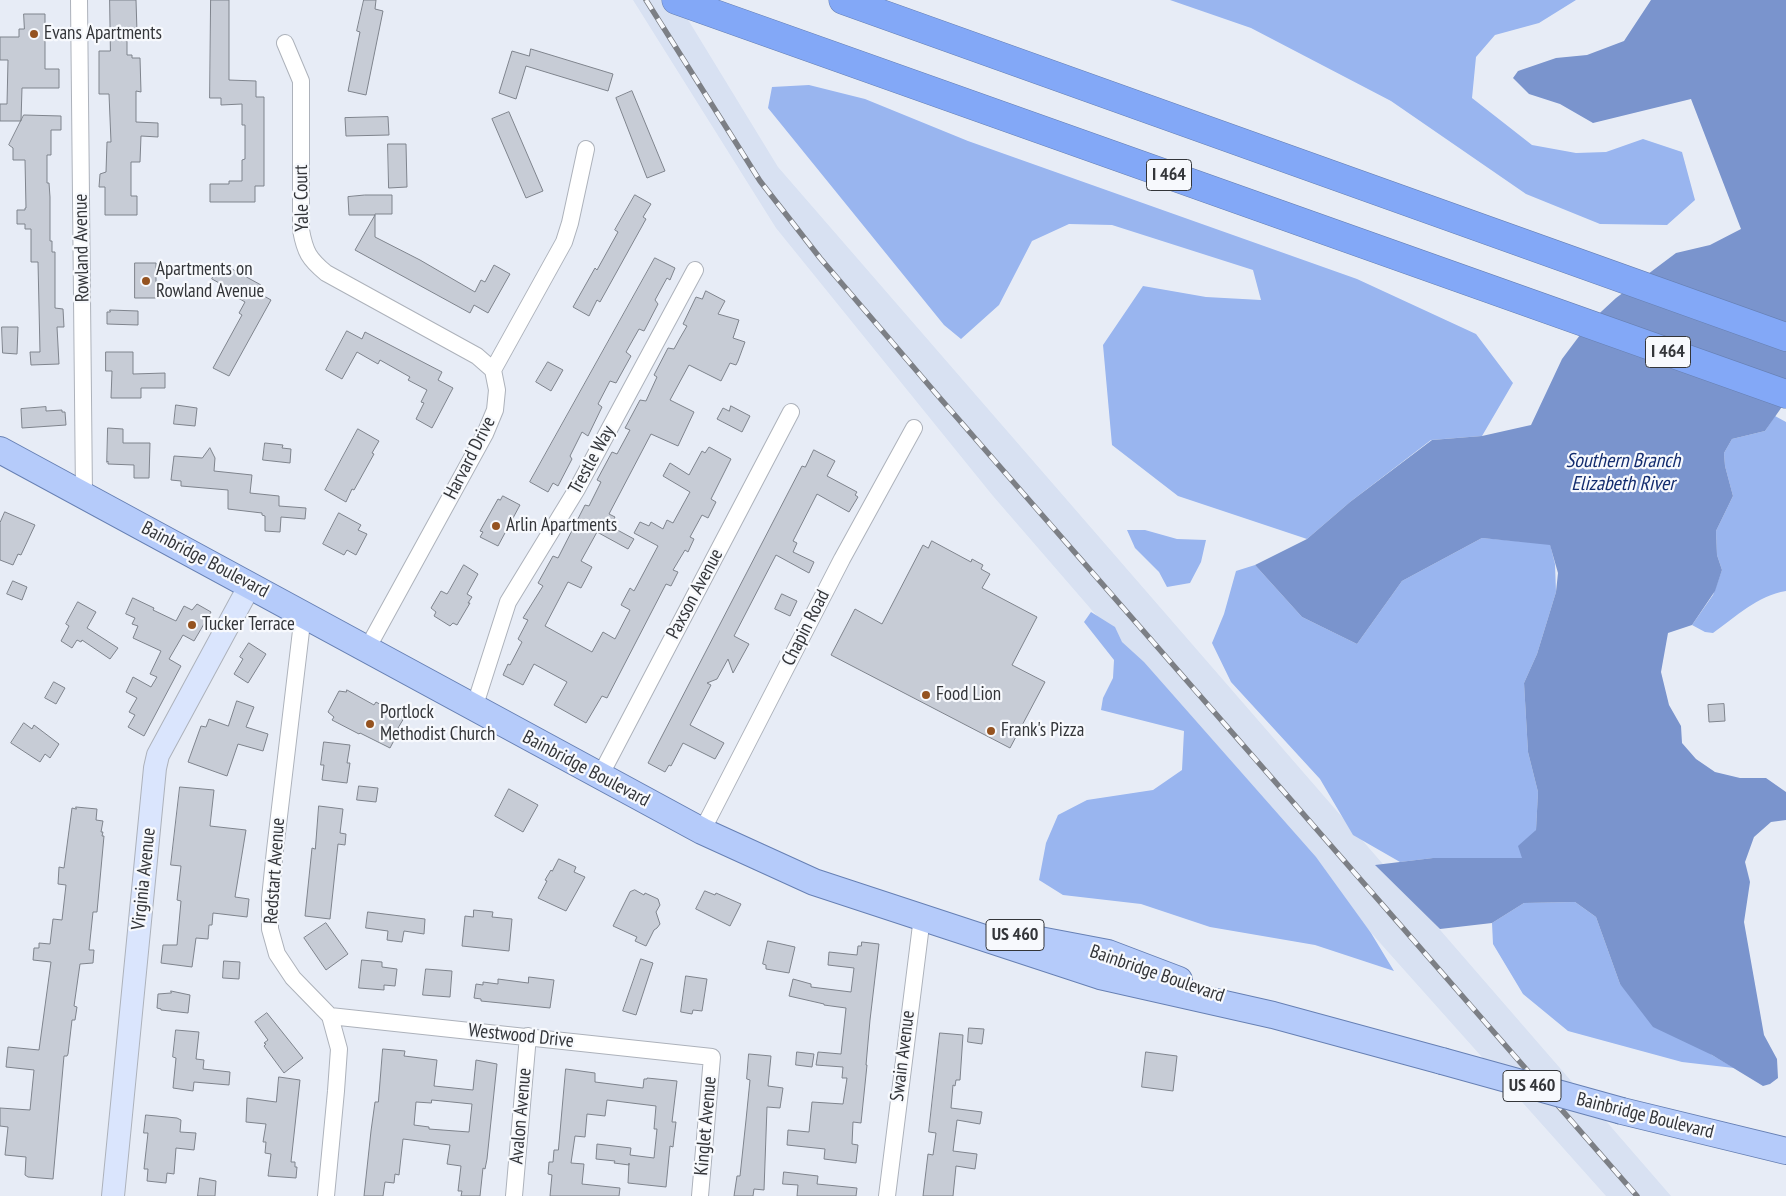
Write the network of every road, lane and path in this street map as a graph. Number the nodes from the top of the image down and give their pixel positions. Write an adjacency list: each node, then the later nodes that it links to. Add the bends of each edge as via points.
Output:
1 (79, 0): 13 (street, Rowland Avenue)
2 (676, 0): 9 (highway, I 464)
3 (843, 0): 7 (highway)
4 (285, 43): 8 (street, Yale Court, via 301,81 301,230 305,249 313,262 326,274 478,356)
5 (586, 149): 8 (street, via 564,242)
6 (695, 270): 17 (street, Trestle Way, via 577,489 508,602)
7 (1786, 337)
8 (493, 370): 16 (street, Harvard Drive, via 497,390 495,410 485,434)
9 (1786, 394)
10 (791, 412): 18 (street, Paxson Avenue)
11 (914, 428): 19 (street, Chapin Road, via 842,558)
12 (0, 450): 13 (main road, Bainbridge Boulevard / US 460)
13 (84, 496): 14 (main road, Bainbridge Boulevard / US 460)
14 (250, 585): 15 (main road, Bainbridge Boulevard / US 460); 25 (street, Virginia Avenue, via 158,754)
15 (303, 614): 16 (main road, Bainbridge Boulevard / US 460); 21 (street, Redstart Avenue, via 274,850 270,929 277,954 293,978)
16 (367, 649): 17 (main road, Bainbridge Boulevard / US 460)
17 (474, 708): 18 (main road, Bainbridge Boulevard / US 460)
18 (600, 776): 19 (main road, Bainbridge Boulevard / US 460)
19 (702, 831): 20 (main road, Bainbridge Boulevard / US 460, via 814,882)
20 (922, 917): 24 (main road, Bainbridge Boulevard / US 460, bridge, via 1100,976 1273,1015 1622,1112); 29 (street, Swain Avenue)
21 (330, 1016): 22 (street, Westwood Drive); 26 (street, Redstart Avenue, via 339,1050)
22 (528, 1036): 23 (street, Westwood Drive); 27 (street, Avalon Avenue)
23 (712, 1056): 28 (street, Kinglet Avenue)
24 (1786, 1151)
25 (113, 1196)
26 (326, 1196)
27 (514, 1196)
28 (700, 1196)
29 (887, 1196)

